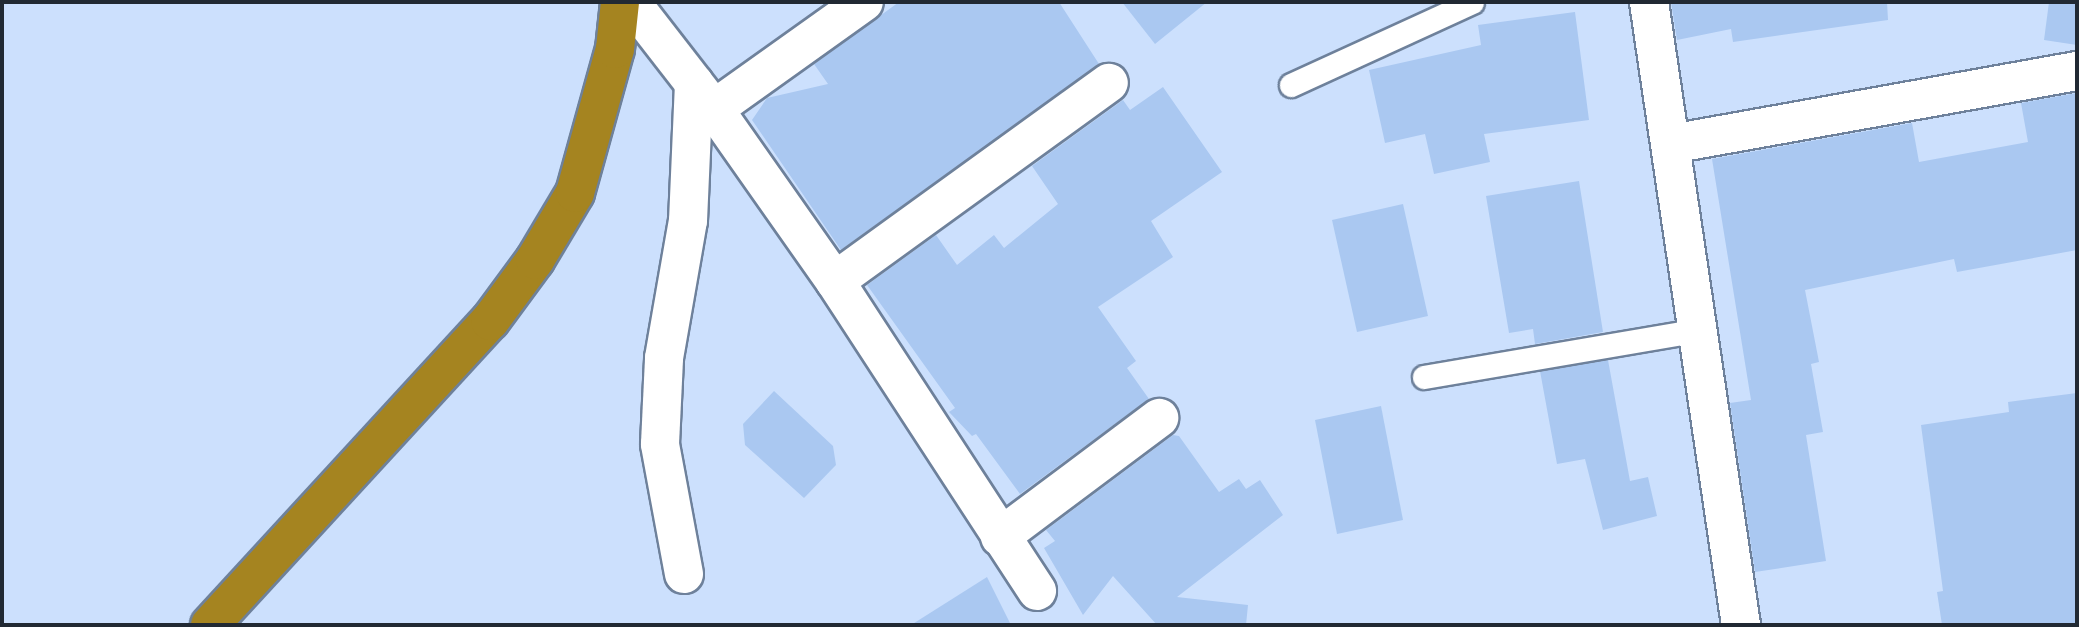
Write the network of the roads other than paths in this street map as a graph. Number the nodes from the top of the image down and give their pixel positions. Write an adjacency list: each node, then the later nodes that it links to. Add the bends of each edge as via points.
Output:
1 (620, 2): 18 (highway, via 615,49 579,180 535,260 490,321)
2 (631, 2): 9 (street)
3 (864, 2): 9 (street)
4 (1472, 2): 8 (lane)
5 (1649, 2): 10 (street)
6 (2077, 71): 10 (street)
7 (1109, 83): 11 (street)
8 (1291, 85)
9 (704, 96): 11 (street); 16 (street, via 664,358 660,444)
10 (1671, 144): 12 (street)
11 (835, 281): 15 (street)
12 (1699, 330): 13 (lane); 19 (street)
13 (1424, 377)
14 (1159, 418): 15 (street)
15 (1000, 537): 17 (street)
16 (684, 574)
17 (1037, 591)
18 (210, 625)
19 (1741, 625)

